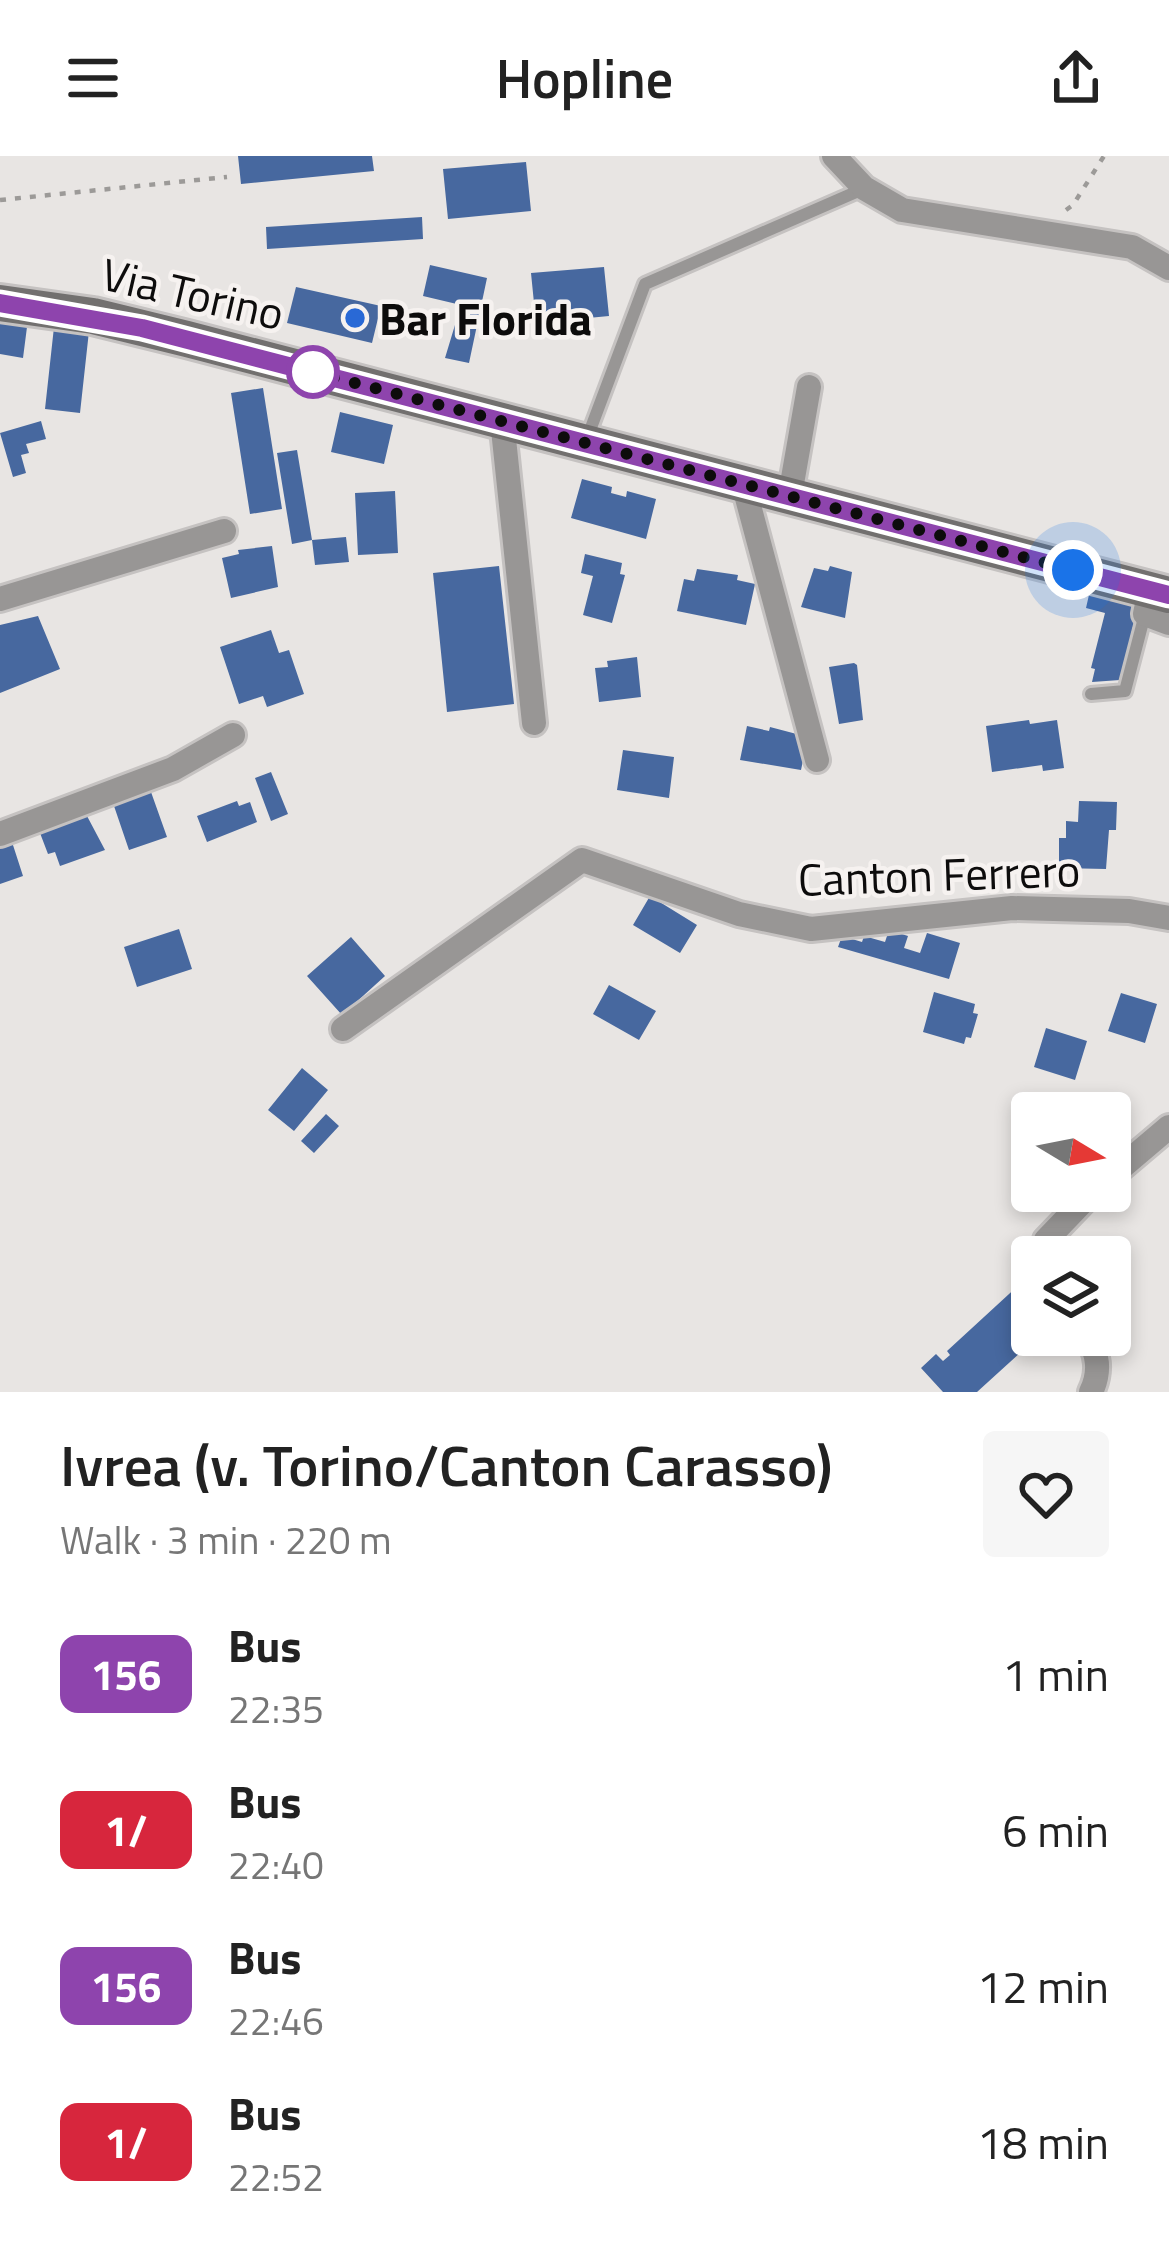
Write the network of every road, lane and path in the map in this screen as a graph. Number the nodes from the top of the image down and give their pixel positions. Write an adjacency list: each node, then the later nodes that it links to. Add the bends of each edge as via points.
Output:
1 (834, 156): 4 (street)
2 (1105, 156): 6 (path, via 1073,206)
3 (227, 177): 5 (path)
4 (864, 188): 6 (street, via 902,210); 11 (lane, via 645,284)
5 (0, 200)
6 (1036, 230): 7 (street, via 1132,247)
7 (1169, 268)
8 (0, 303): 10 (street, Via Torino, via 142,328)
9 (809, 387): 13 (street)
10 (502, 420): 11 (street, Via Torino); 18 (street)
11 (586, 442): 12 (street, Via Torino)
12 (743, 483): 13 (street, Via Torino); 20 (street)
13 (790, 495): 16 (street, Via Torino)
14 (224, 531): 15 (street)
15 (0, 599)
16 (1158, 606): 17 (lane, via 1125,691)
17 (1091, 694)
18 (534, 723)
19 (233, 735): 21 (street, via 173,770)
20 (817, 760)
21 (0, 834)
22 (1169, 918): 23 (street, Canton Ferrero, via 1012,908 811,929 739,914 582,860)
23 (343, 1029)
24 (1169, 1127): 25 (street)
25 (1131, 1159)
26 (1073, 1212): 27 (street)
27 (1050, 1236)
28 (1098, 1356): 29 (street)
29 (1091, 1392)

